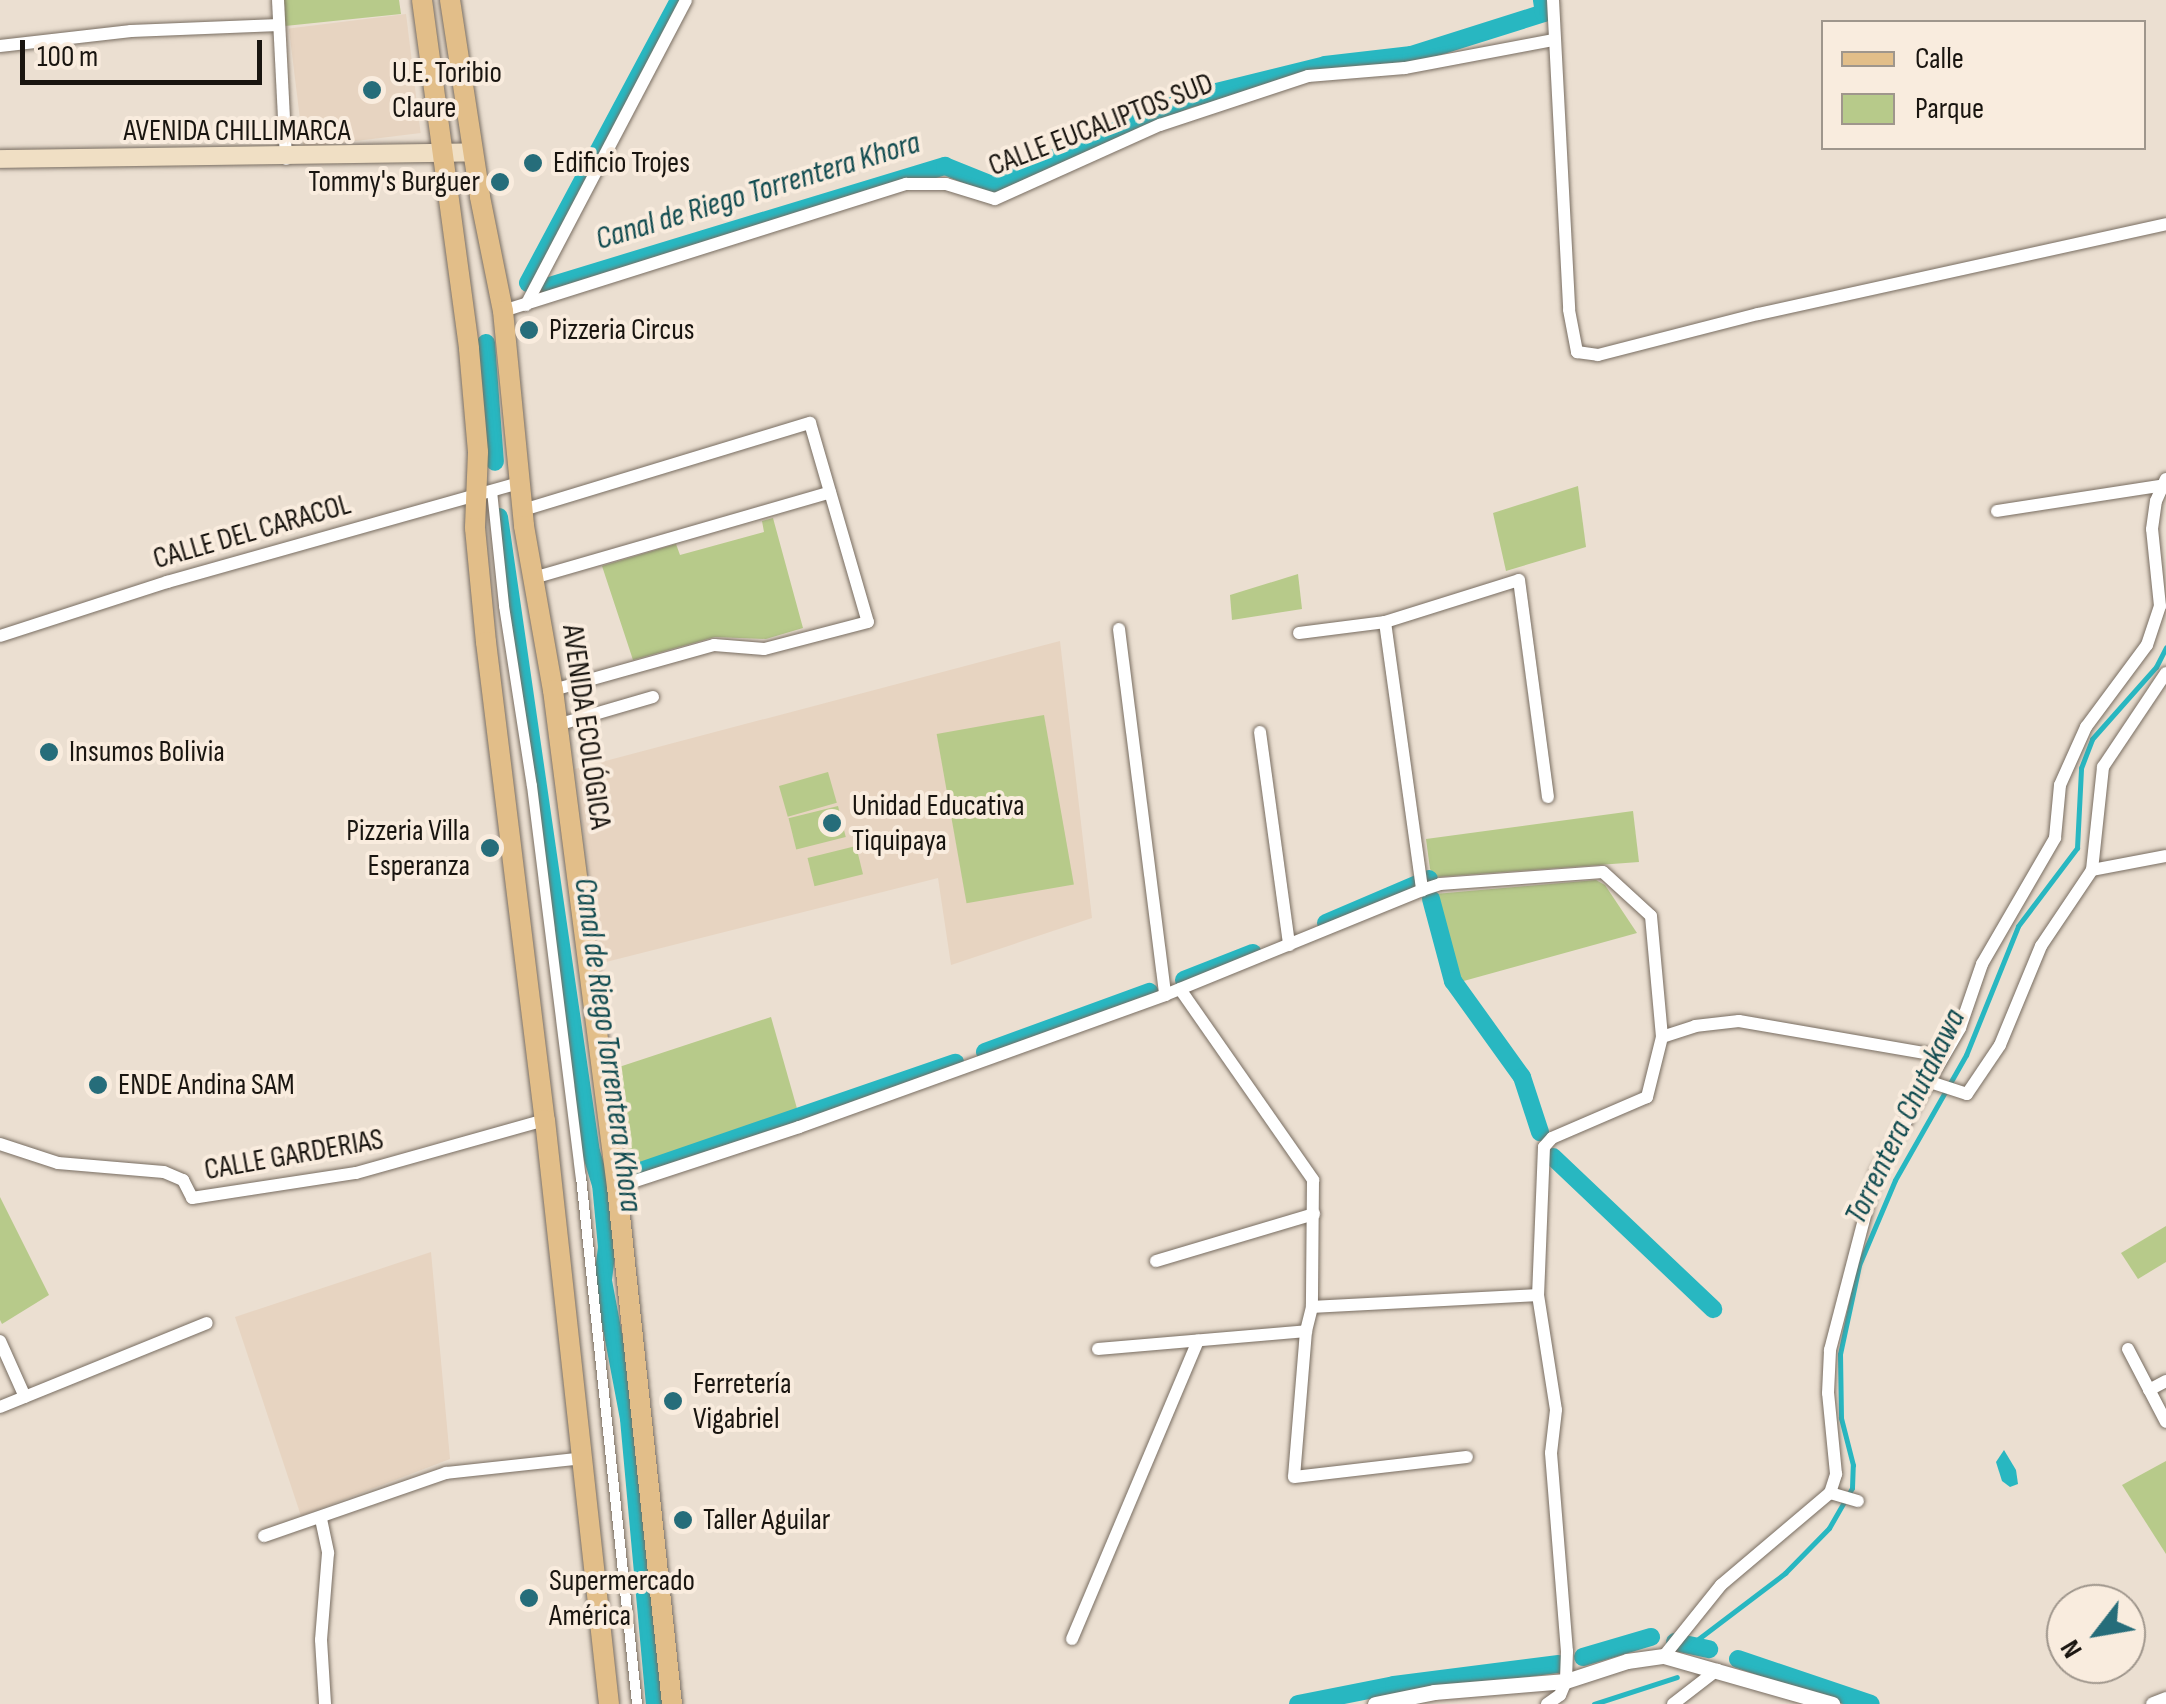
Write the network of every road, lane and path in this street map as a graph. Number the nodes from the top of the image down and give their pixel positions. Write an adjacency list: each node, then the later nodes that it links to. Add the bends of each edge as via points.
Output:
1 (278, 0): 6 (street)
2 (422, 0): 10 (main road)
3 (450, 0): 9 (main road, AVENIDA ECOLÓGICA)
4 (686, 0): 14 (street)
5 (1553, 0): 7 (street)
6 (279, 25): 8 (street, via 131,31); 11 (street)
7 (1553, 40): 13 (street, via 1577,352 1598,354); 14 (street, CALLE EUCALIPTOS SUD, via 1404,68 1308,76 1160,125 995,199 946,184 906,184)
8 (0, 46)
9 (474, 152): 10 (main road, AVENIDA CHILLIMARCA); 15 (main road, AVENIDA ECOLÓGICA)
10 (442, 156): 11 (main road, AVENIDA CHILLIMARCA); 19 (main road)
11 (286, 158): 12 (main road, AVENIDA CHILLIMARCA)
12 (0, 160)
13 (2166, 224)
14 (526, 305): 15 (street, CALLE EUCALIPTOS SUD)
15 (503, 311): 16 (main road, AVENIDA ECOLÓGICA)
16 (520, 483): 19 (street, CALLE DEL CARACOL); 20 (main road, AVENIDA ECOLÓGICA)
17 (2165, 483): 21 (street); 40 (street, via 2152,529 2160,606 2147,646 2086,727 2060,785 2055,838 1982,964 1960,1028)
18 (830, 492): 20 (street, via 810,422); 22 (street); 28 (street, via 868,622 764,649 714,646)
19 (484, 494): 26 (street, CALLE DEL CARACOL); 42 (main road, via 486,642); 73 (street, via 532,786 582,1178)
20 (523, 510): 22 (main road, AVENIDA ECOLÓGICA)
21 (1998, 512)
22 (532, 578): 28 (main road, AVENIDA ECOLÓGICA)
23 (1385, 622): 25 (street); 32 (street, via 1519,580); 35 (street)
24 (1120, 629): 38 (street)
25 (1299, 632)
26 (0, 636)
27 (2166, 672): 34 (street, via 2103,766)
28 (553, 690): 30 (main road, AVENIDA ECOLÓGICA)
29 (653, 697): 30 (street)
30 (557, 724): 44 (main road, AVENIDA ECOLÓGICA)
31 (1260, 732): 36 (street)
32 (1548, 797)
33 (2166, 856): 34 (street)
34 (2092, 870): 41 (street, via 2041,946 2000,1045 1978,1080 1967,1094)
35 (1422, 890): 36 (street); 39 (street, via 1603,872 1651,916)
36 (1289, 945): 37 (street)
37 (1180, 989): 38 (street); 45 (street, via 1313,1180)
38 (1165, 995): 44 (street)
39 (1662, 1037): 40 (street, via 1740,1021); 47 (street, via 1647,1096 1544,1147)
40 (1941, 1056): 41 (street)
41 (1927, 1081): 62 (street, via 1876,1173 1830,1350)
42 (545, 1120): 43 (street, CALLE GARDERIAS, via 356,1173 192,1198 182,1180 164,1172 58,1163); 60 (main road)
43 (0, 1144)
44 (618, 1187): 74 (main road, AVENIDA ECOLÓGICA)
45 (1314, 1214): 46 (street); 48 (street)
46 (1156, 1261)
47 (1538, 1295): 48 (street); 69 (street, via 1556,1410 1551,1454)
48 (1312, 1307): 50 (street)
49 (207, 1323): 57 (street)
50 (1306, 1331): 51 (street); 61 (street, via 1294,1478)
51 (1198, 1340): 53 (street); 66 (street)
52 (0, 1342): 57 (street)
53 (1098, 1349)
54 (2128, 1349): 56 (street)
55 (2166, 1382): 56 (street)
56 (2150, 1390): 59 (street)
57 (25, 1397): 58 (street)
58 (0, 1408)
59 (2166, 1422)
60 (584, 1458): 64 (street, via 446,1472); 72 (main road)
61 (1468, 1458)
62 (1837, 1495): 63 (street); 67 (street, via 1721,1585)
63 (1858, 1501)
64 (322, 1519): 65 (street); 71 (street, via 328,1553 321,1640)
65 (264, 1536)
66 (1072, 1640)
67 (1664, 1656): 68 (street); 69 (street)
68 (1713, 1669): 77 (street); 78 (street)
69 (1566, 1681): 75 (street); 76 (street)
70 (2166, 1698): 79 (street)
71 (325, 1704)
72 (609, 1704)
73 (636, 1704)
74 (672, 1704)
75 (1375, 1704)
76 (1547, 1704)
77 (1673, 1704)
78 (1832, 1704)
79 (2153, 1704)

